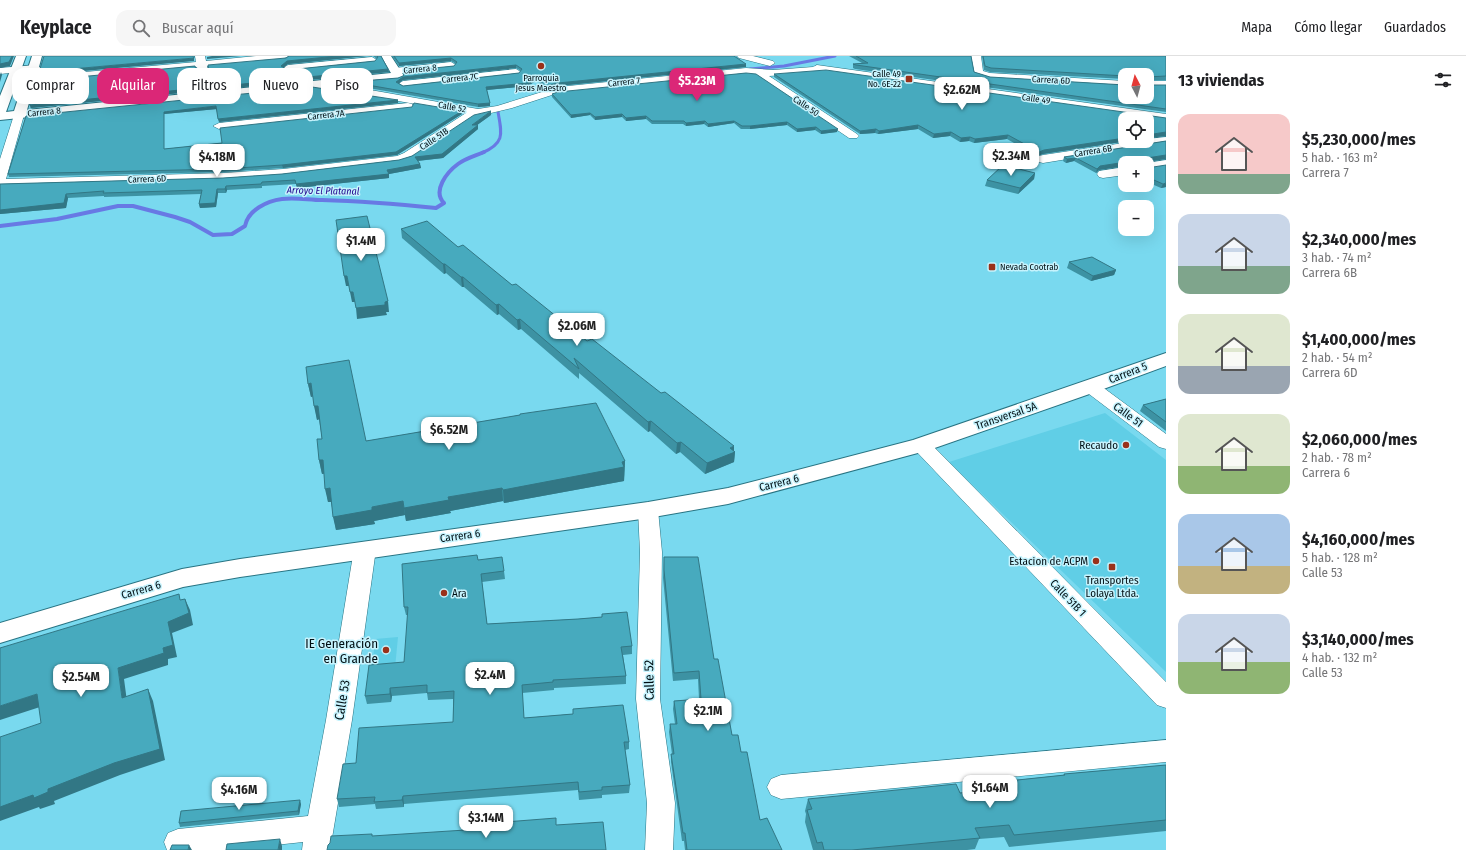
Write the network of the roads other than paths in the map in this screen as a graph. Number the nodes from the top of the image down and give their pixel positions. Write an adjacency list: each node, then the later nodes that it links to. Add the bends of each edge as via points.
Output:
1 (21, 56): 6 (street); 12 (street)
2 (37, 56): 13 (street)
3 (286, 56): 9 (street)
4 (742, 56): 15 (street, Calle 49, via 792,66)
5 (976, 56): 25 (street, Carrera 6D, via 978,73)
6 (7, 58)
7 (371, 58): 14 (street); 21 (street)
8 (390, 58): 22 (street)
9 (201, 60): 19 (street)
10 (458, 65): 22 (street, Carrera 8)
11 (49, 66): 13 (street)
12 (17, 68)
13 (34, 68)
14 (288, 68)
15 (830, 69): 39 (street, Carrera 7, via 773,73 739,71 558,90); 44 (street, Calle 49)
16 (12, 70): 17 (street)
17 (0, 71)
18 (516, 72): 22 (street, Carrera 7C)
19 (89, 73)
20 (760, 74): 46 (street, Calle 50)
21 (380, 75): 22 (street, Carrera 8); 23 (street, Carrera 8); 26 (street, Carrera 8); 34 (street)
22 (399, 77): 35 (street)
23 (313, 80)
24 (12, 82): 40 (street)
25 (1079, 82): 27 (street, Carrera 6D); 33 (street)
26 (313, 84)
27 (1118, 84)
28 (1154, 84): 29 (street)
29 (1166, 84)
30 (313, 86): 34 (street, Calle 52)
31 (249, 91): 41 (street, Carrera 8)
32 (177, 94): 41 (street, Carrera 8)
33 (1107, 94)
34 (390, 96): 35 (street, Calle 52)
35 (412, 100): 37 (street, Calle 52)
36 (23, 104): 41 (street)
37 (433, 104): 42 (street, Calle 52); 45 (street, Carrera 7A)
38 (1131, 104): 44 (street)
39 (492, 111): 42 (street, Calle 52)
40 (0, 112): 41 (street, Carrera 8)
41 (20, 112): 43 (street, Carrera 8); 54 (street)
42 (478, 112): 49 (street, Calle 51B, via 408,156)
43 (0, 116)
44 (1165, 118)
45 (219, 126)
46 (853, 136)
47 (1166, 140): 48 (street, Carrera 6B)
48 (1043, 159)
49 (389, 160): 55 (street, Carrera 6D, via 311,170 231,176)
50 (1166, 164): 51 (street)
51 (1154, 167)
52 (1118, 172): 53 (street)
53 (1103, 174)
54 (0, 179)
55 (0, 184)
56 (1166, 359): 57 (street, Carrera 5)
57 (1091, 387): 58 (street, Calle 51); 59 (street, Transversal 5A)
58 (1166, 443)
59 (921, 445): 60 (street, Carrera 6, via 728,496); 63 (street, Calle 51B 1)
60 (648, 510): 61 (street, Carrera 6); 68 (street, Calle 52, via 652,552 648,699 662,803)
61 (365, 550): 62 (street, Carrera 6, via 182,578); 66 (street, Calle 53)
62 (0, 633)
63 (1166, 698)
64 (1166, 751): 65 (street)
65 (781, 787)
66 (318, 839): 67 (street)
67 (178, 842)
68 (659, 850)

